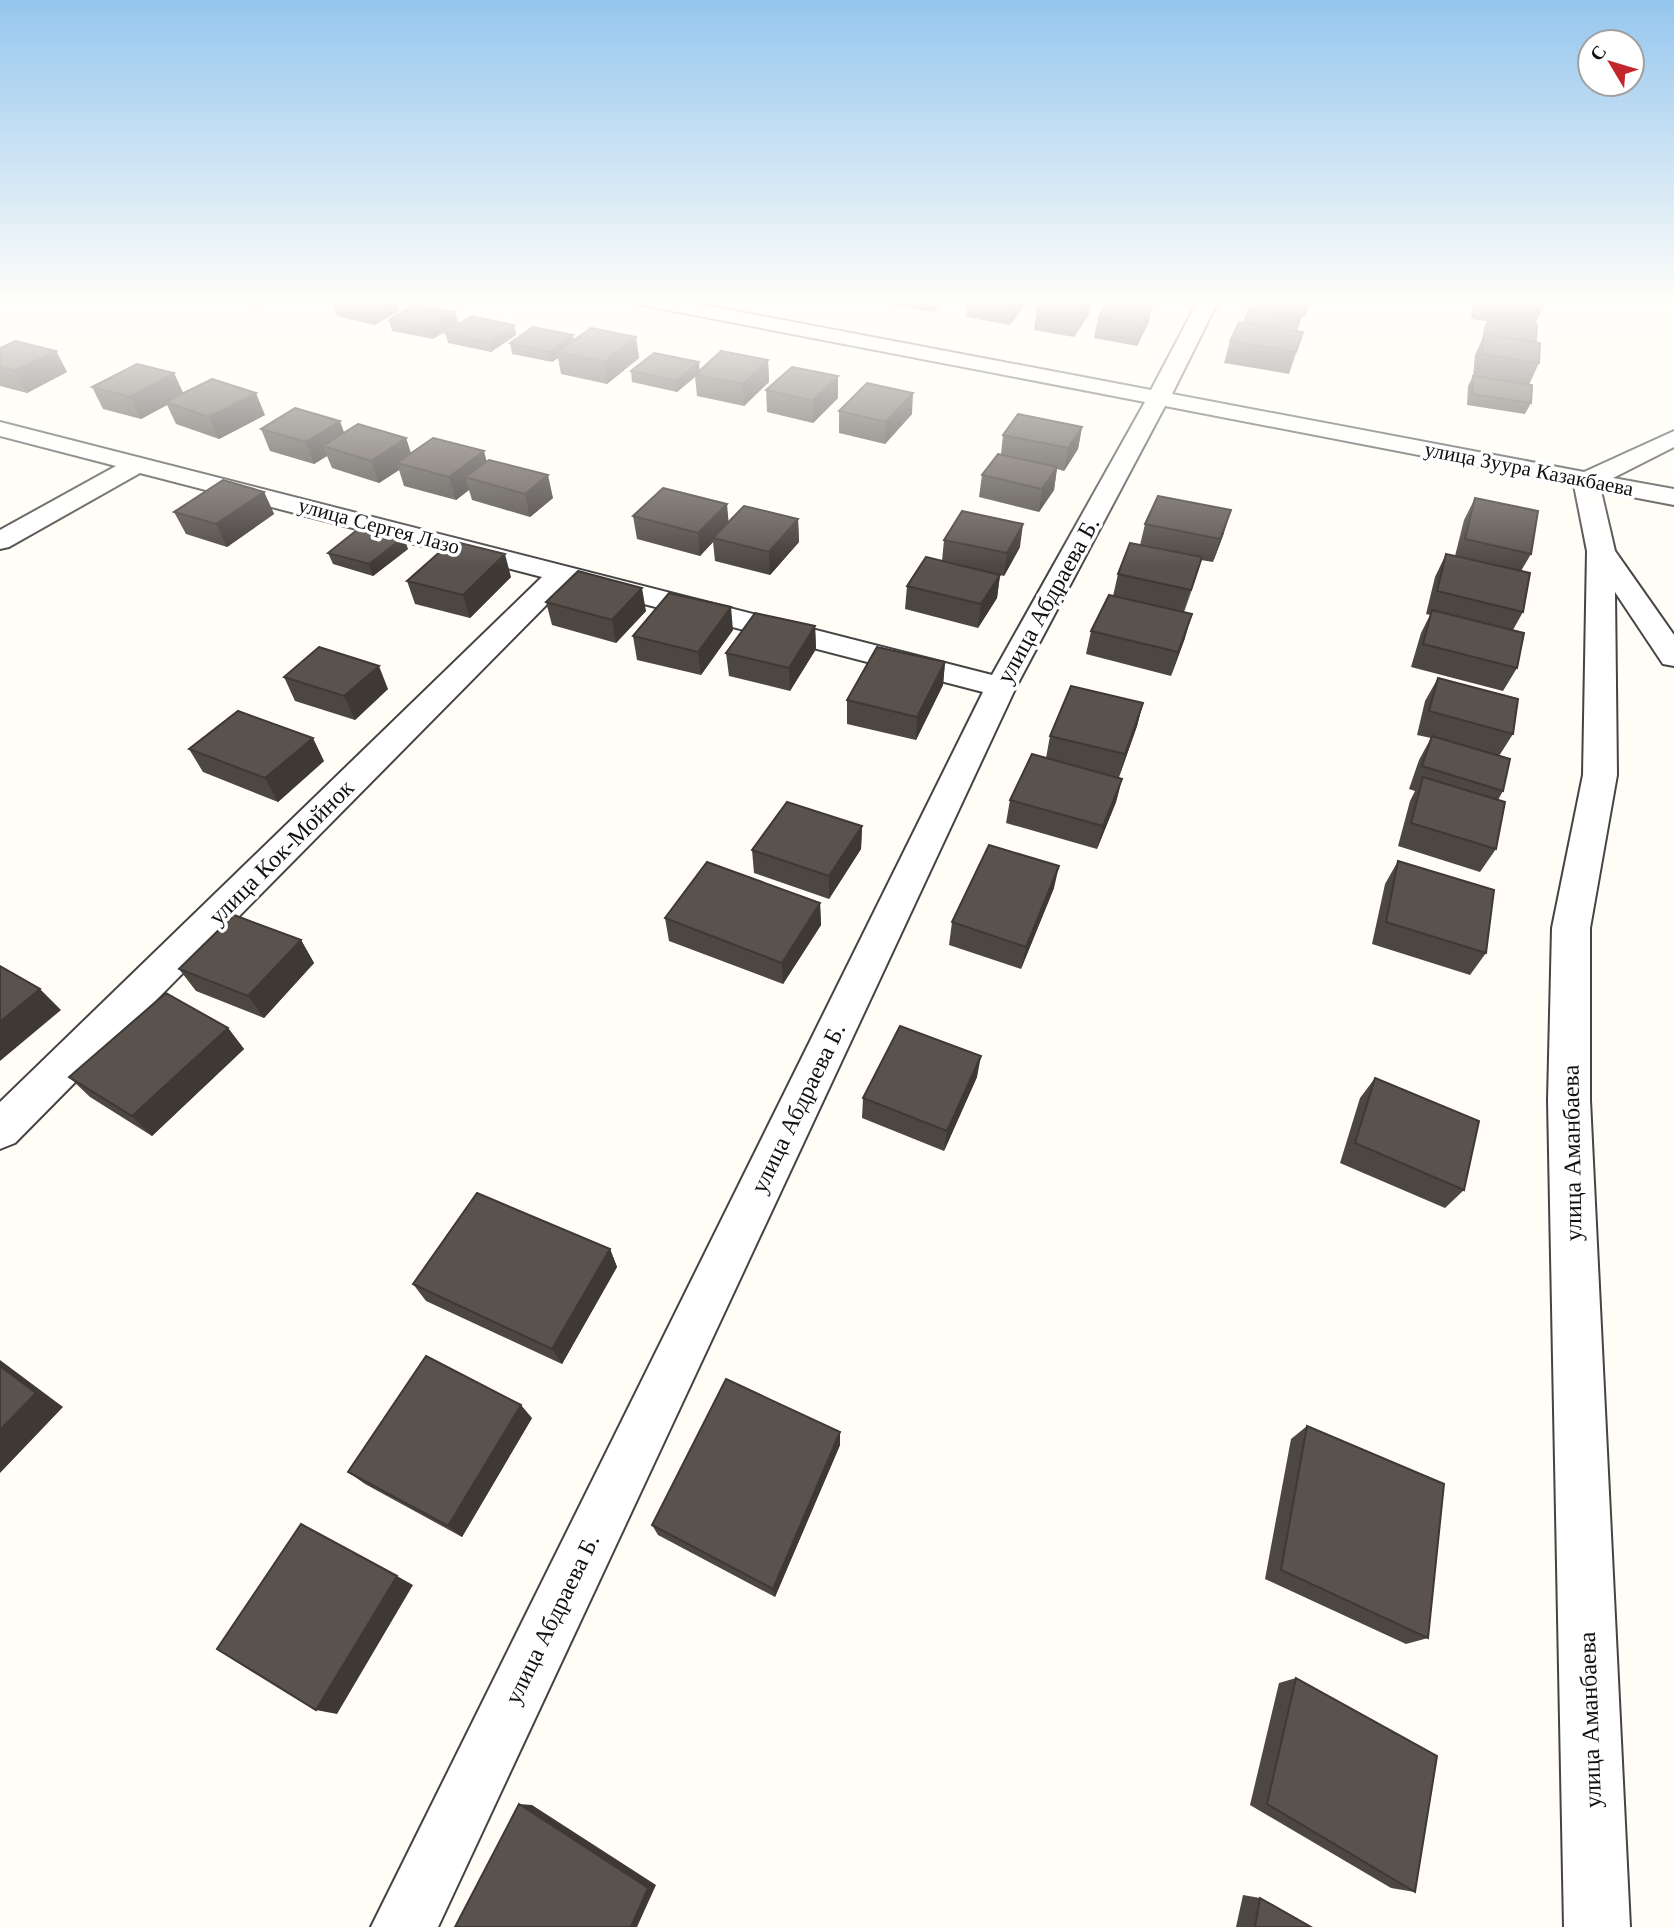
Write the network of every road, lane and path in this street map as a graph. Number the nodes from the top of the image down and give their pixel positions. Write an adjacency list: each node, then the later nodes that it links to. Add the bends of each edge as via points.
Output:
1 (1121, 389): 3 (street, улица Зуура Казакбаева)
2 (1163, 389): 3 (street, улица Абдраева Б.)
3 (1159, 397): 7 (street, улица Зуура Казакбаева); 13 (street, улица Абдраева Б.)
4 (0, 429): 6 (street, улица Сергея Лазо)
5 (1674, 438): 7 (street)
6 (138, 464): 9 (street); 11 (street, улица Сергея Лазо)
7 (1586, 481): 8 (street, улица Зуура Казакбаева); 10 (street, улица Аманбаева)
8 (1674, 497)
9 (0, 541)
10 (1601, 551): 12 (street); 16 (street, улица Аманбаева, via 1600,775 1571,929 1569,1100)
11 (561, 574): 13 (street, улица Сергея Лазо); 14 (street, улица Кок-Мойнок)
12 (1674, 657)
13 (1001, 687): 15 (street, улица Абдраева Б.)
14 (0, 1130)
15 (404, 1927)
16 (1597, 1927)

